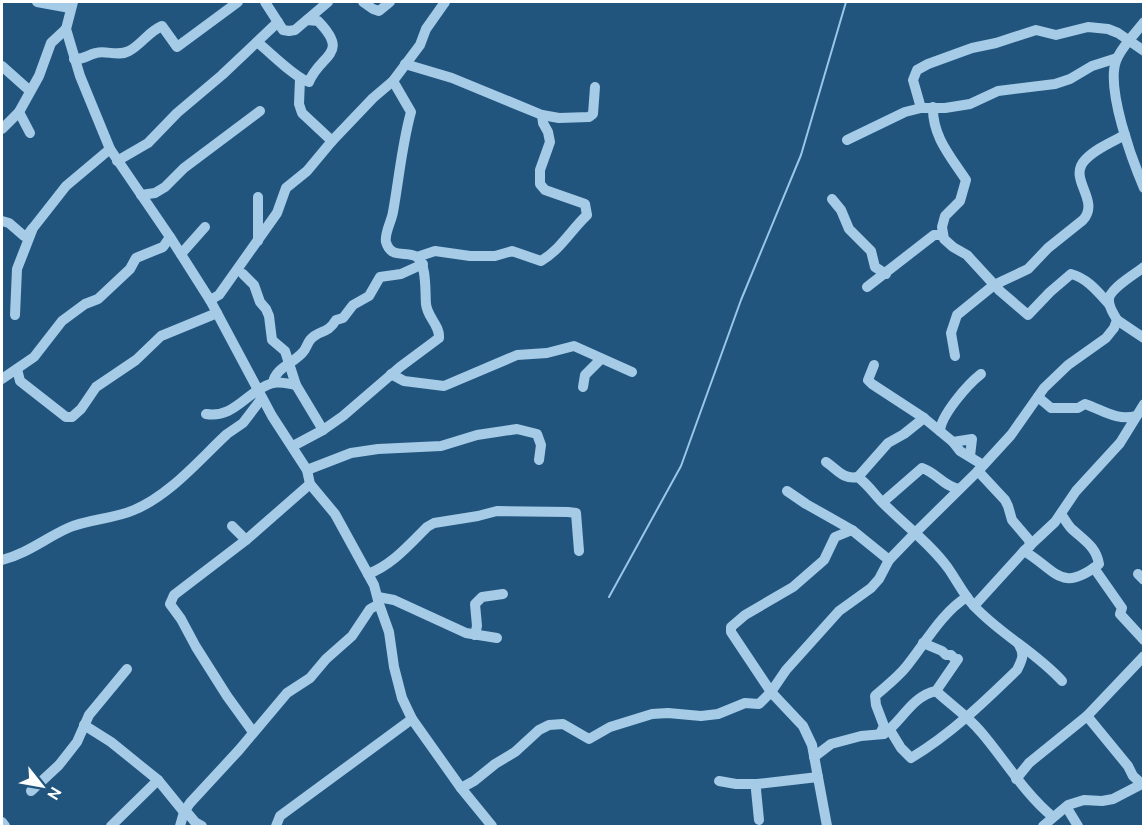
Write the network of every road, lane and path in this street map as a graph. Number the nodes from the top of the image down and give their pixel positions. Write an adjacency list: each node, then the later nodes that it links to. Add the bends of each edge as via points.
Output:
1 (37, 2): 8 (street)
2 (238, 2): 17 (street, via 177,47 162,26 128,52 98,52)
3 (265, 2): 10 (street)
4 (328, 2): 9 (street)
5 (363, 2): 6 (street, via 379,11)
6 (390, 2)
7 (445, 2): 18 (street)
8 (71, 5): 12 (street)
9 (307, 20): 10 (street, via 289,31 283,30); 20 (street, via 318,21 332,38 333,47 309,82)
10 (278, 22): 13 (street)
11 (1143, 22): 14 (street)
12 (66, 28): 17 (street); 23 (street, via 51,43)
13 (257, 42): 20 (street); 35 (street, via 148,143)
14 (1129, 42): 15 (street); 16 (street); 25 (street, via 1118,33 1088,27 1056,35 1035,30 972,48 917,70 913,80)
15 (1143, 51)
16 (1117, 58): 24 (street, via 1055,84 998,91 970,104); 31 (street, via 1114,70)
17 (74, 59): 34 (street)
18 (405, 64): 21 (street); 28 (street, via 452,78)
19 (2, 66): 23 (street)
20 (300, 79): 32 (street, via 298,104 302,113)
21 (393, 81): 32 (street); 47 (street, via 411,112 392,221 385,238 393,252)
22 (595, 87): 28 (street, via 593,114 589,117)
23 (30, 91): 27 (street)
24 (933, 107): 25 (street); 43 (street, via 936,131 966,180 960,201 945,216)
25 (921, 108): 33 (street)
26 (260, 111): 37 (street, via 165,187)
27 (19, 112): 29 (street); 30 (street)
28 (542, 115): 47 (street, via 550,142 540,170 540,184 545,190 585,204 587,214 564,243 541,261 512,251 495,256 435,251)
29 (2, 129)
30 (30, 133)
31 (1125, 135): 36 (street); 51 (street, via 1092,153 1078,170 1086,193 1087,216 1028,269)
32 (332, 141): 45 (street, via 307,171 286,188 277,213)
33 (847, 141)
34 (110, 149): 35 (street); 42 (street, via 66,186)
35 (117, 161): 37 (street)
36 (1143, 188)
37 (141, 195): 44 (street)
38 (258, 197): 45 (street)
39 (832, 199): 50 (street, via 849,229 871,251 875,267)
40 (2, 221): 42 (street, via 24,236)
41 (205, 227): 46 (street)
42 (33, 228): 56 (street, via 17,269)
43 (942, 235): 50 (street, via 934,235); 51 (street)
44 (170, 237): 46 (street); 63 (street, via 163,246 136,258 130,269 98,299 62,321 34,357)
45 (257, 243): 53 (street, via 219,295)
46 (181, 254): 53 (street)
47 (420, 260): 61 (street, via 401,274 380,278 369,296 353,305 330,330 311,339); 65 (street, via 426,305 439,338)
48 (1143, 267): 54 (street, via 1112,291)
49 (243, 274): 61 (street, via 254,285 266,309 272,340 285,351)
50 (886, 274): 52 (street)
51 (994, 285): 54 (street, via 1028,315 1071,274 1080,276); 59 (street, via 957,315 951,333)
52 (867, 287)
53 (210, 300): 55 (street)
54 (1109, 304): 57 (street)
55 (217, 313): 63 (street, via 161,336 136,360 96,387 72,417 66,417 20,381); 71 (street)
56 (15, 315)
57 (1117, 320): 58 (street); 72 (street, via 1106,338 1068,364)
58 (1143, 338)
59 (955, 356)
60 (601, 359): 64 (street); 65 (street, via 567,346 547,353 517,355 444,386 404,381); 70 (street, via 585,375)
61 (290, 363): 68 (street, via 280,370); 69 (street)
62 (874, 365): 76 (street, via 868,380)
63 (17, 369): 67 (street)
64 (632, 372)
65 (391, 374): 77 (street)
66 (981, 374): 78 (street, via 960,395 940,424)
67 (2, 379)
68 (273, 383): 69 (street); 71 (street)
69 (296, 385): 77 (street)
70 (583, 387)
71 (260, 394): 74 (street, via 225,414); 80 (street); 98 (street, via 237,428 154,499 134,510 69,528)
72 (1038, 397): 75 (street, via 1051,408 1078,408 1085,404 1118,417); 84 (street)
73 (1143, 404): 75 (street)
74 (206, 414)
75 (1136, 416): 91 (street, via 1120,443 1076,490)
76 (924, 418): 78 (street); 86 (street, via 888,443)
77 (323, 430): 80 (street)
78 (940, 431): 79 (street)
79 (953, 442): 81 (street); 81 (street, via 972,439)
80 (292, 446): 85 (street)
81 (970, 456): 84 (street)
82 (539, 460): 85 (street, via 541,445 537,434 517,429 441,446 351,453)
83 (826, 462): 86 (street, via 839,474)
84 (981, 468): 88 (street); 96 (street, via 1005,500 1012,520 1029,540)
85 (307, 470): 87 (street)
86 (858, 477): 90 (street)
87 (310, 483): 95 (street); 101 (street, via 336,514)
88 (959, 489): 90 (street, via 922,468); 94 (street)
89 (787, 491): 93 (street)
90 (883, 502): 94 (street)
91 (1061, 514): 96 (street); 100 (street, via 1071,529 1096,551 1099,564)
92 (232, 526): 95 (street)
93 (852, 530): 99 (street); 117 (street, via 835,537 824,560 793,587 731,627)
94 (916, 532): 99 (street); 103 (street, via 948,567)
95 (246, 540): 122 (street, via 174,595 170,604)
96 (1027, 549): 100 (street, via 1063,579 1078,577); 105 (street)
97 (579, 551): 101 (street, via 576,513 497,511 427,526 391,562)
98 (2, 560)
99 (889, 560): 117 (street, via 871,588 839,611)
100 (1094, 568): 107 (street, via 1122,608 1120,614)
101 (369, 574): 104 (street)
102 (503, 594): 108 (street, via 482,597 475,604)
103 (967, 597): 105 (street); 111 (street)
104 (378, 600): 108 (street, via 394,600); 120 (street, via 389,632 402,698); 122 (street, via 352,636 310,678 287,693)
105 (974, 606): 112 (street)
106 (1143, 620): 107 (street)
107 (1135, 629): 110 (street)
108 (475, 635): 109 (street)
109 (497, 638)
110 (1143, 640)
111 (923, 642): 116 (street, via 958,659); 123 (street, via 904,669 875,696)
112 (1019, 645): 115 (street); 118 (street, via 1023,657 1017,670)
113 (1143, 656): 119 (street)
114 (127, 669): 121 (street)
115 (1062, 681)
116 (936, 691): 118 (street); 123 (street, via 927,693)
117 (771, 692): 124 (street, via 803,726); 131 (street, via 759,704 745,703 701,716 652,714 610,727 589,739 563,724 549,724)
118 (967, 716): 123 (street, via 911,758); 126 (street)
119 (1087, 716): 126 (street); 130 (street)
120 (412, 719): 131 (street); 142 (street, via 280,816)
121 (84, 725): 127 (street); 132 (street, via 77,742 59,765)
122 (253, 732): 134 (street)
123 (885, 732): 124 (street, via 831,744)
124 (814, 757): 125 (street)
125 (818, 777): 129 (street); 144 (street)
126 (1016, 778): 135 (street)
127 (158, 780): 134 (street); 139 (street)
128 (719, 781): 129 (street)
129 (757, 784): 136 (street)
130 (1143, 784): 133 (street, via 1113,799 1084,800)
131 (461, 788): 143 (street)
132 (31, 791)
133 (1067, 808): 135 (street); 146 (street)
134 (184, 811): 140 (street); 141 (street)
135 (1053, 817): 145 (street)
136 (759, 820)
137 (2, 822): 138 (street)
138 (5, 826)
139 (111, 826)
140 (180, 826)
141 (202, 826)
142 (276, 826)
143 (492, 826)
144 (826, 826)
145 (1043, 826)
146 (1078, 826)

